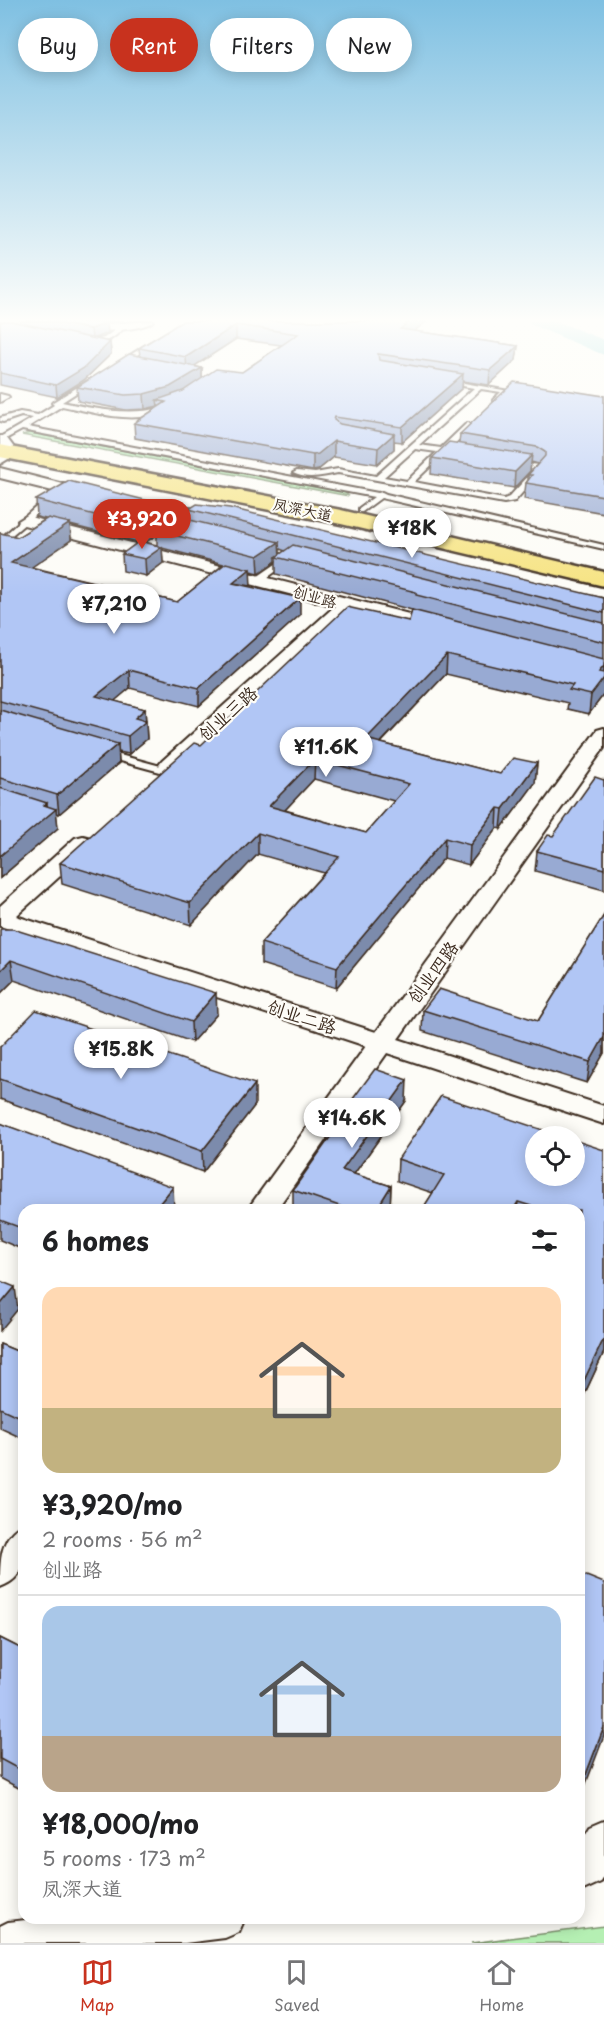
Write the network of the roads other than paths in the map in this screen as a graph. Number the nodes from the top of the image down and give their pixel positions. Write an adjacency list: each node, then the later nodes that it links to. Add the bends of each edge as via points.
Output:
1 (49, 412): 5 (lane)
2 (105, 412): 3 (lane, via 130,416)
3 (157, 412)
4 (451, 412): 11 (lane)
5 (40, 417): 7 (lane); 9 (lane, via 20,414)
6 (474, 421): 12 (lane)
7 (21, 428): 9 (lane); 20 (lane)
8 (119, 440): 16 (lane, via 306,475 338,471)
9 (3, 444): 23 (highway, 凤深大道); 32 (highway, 凤深大道)
10 (401, 446): 11 (lane)
11 (412, 447): 12 (lane); 16 (lane)
12 (442, 451): 13 (lane); 18 (lane)
13 (465, 455)
14 (500, 461): 18 (lane, via 538,470 512,499 504,501)
15 (0, 473): 19 (street)
16 (378, 478): 17 (lane)
17 (397, 482): 18 (lane); 20 (lane)
18 (408, 484)
19 (63, 488): 21 (street); 24 (lane)
20 (379, 496): 23 (lane); 27 (lane)
21 (106, 499)
22 (127, 504): 25 (street, via 191,519)
23 (362, 510): 31 (highway, 凤深大道)
24 (26, 521): 26 (lane); 33 (street, 创业路, via 146,548)
25 (242, 521)
26 (0, 543)
27 (604, 547)
28 (281, 554): 29 (lane)
29 (292, 557): 30 (lane); 33 (lane)
30 (304, 560)
31 (604, 566)
32 (604, 579)
33 (257, 581): 34 (street, 创业路)
34 (348, 604): 35 (street, 创业路); 38 (street, 创业三路)
35 (459, 633)
36 (604, 734): 42 (street, 创业四路)
37 (98, 752): 38 (lane)
38 (164, 770): 39 (street, 创业三路)
39 (147, 786)
40 (95, 832): 41 (street)
41 (0, 918): 42 (street, 创业二路)
42 (382, 1042): 43 (street, 创业二路); 44 (street, 创业四路)
43 (604, 1115)
44 (265, 1204)
45 (18, 1547): 46 (street)
46 (0, 1572)
47 (604, 1840): 48 (street)
48 (585, 1869)
49 (173, 1924): 50 (street)
50 (8, 1943)

